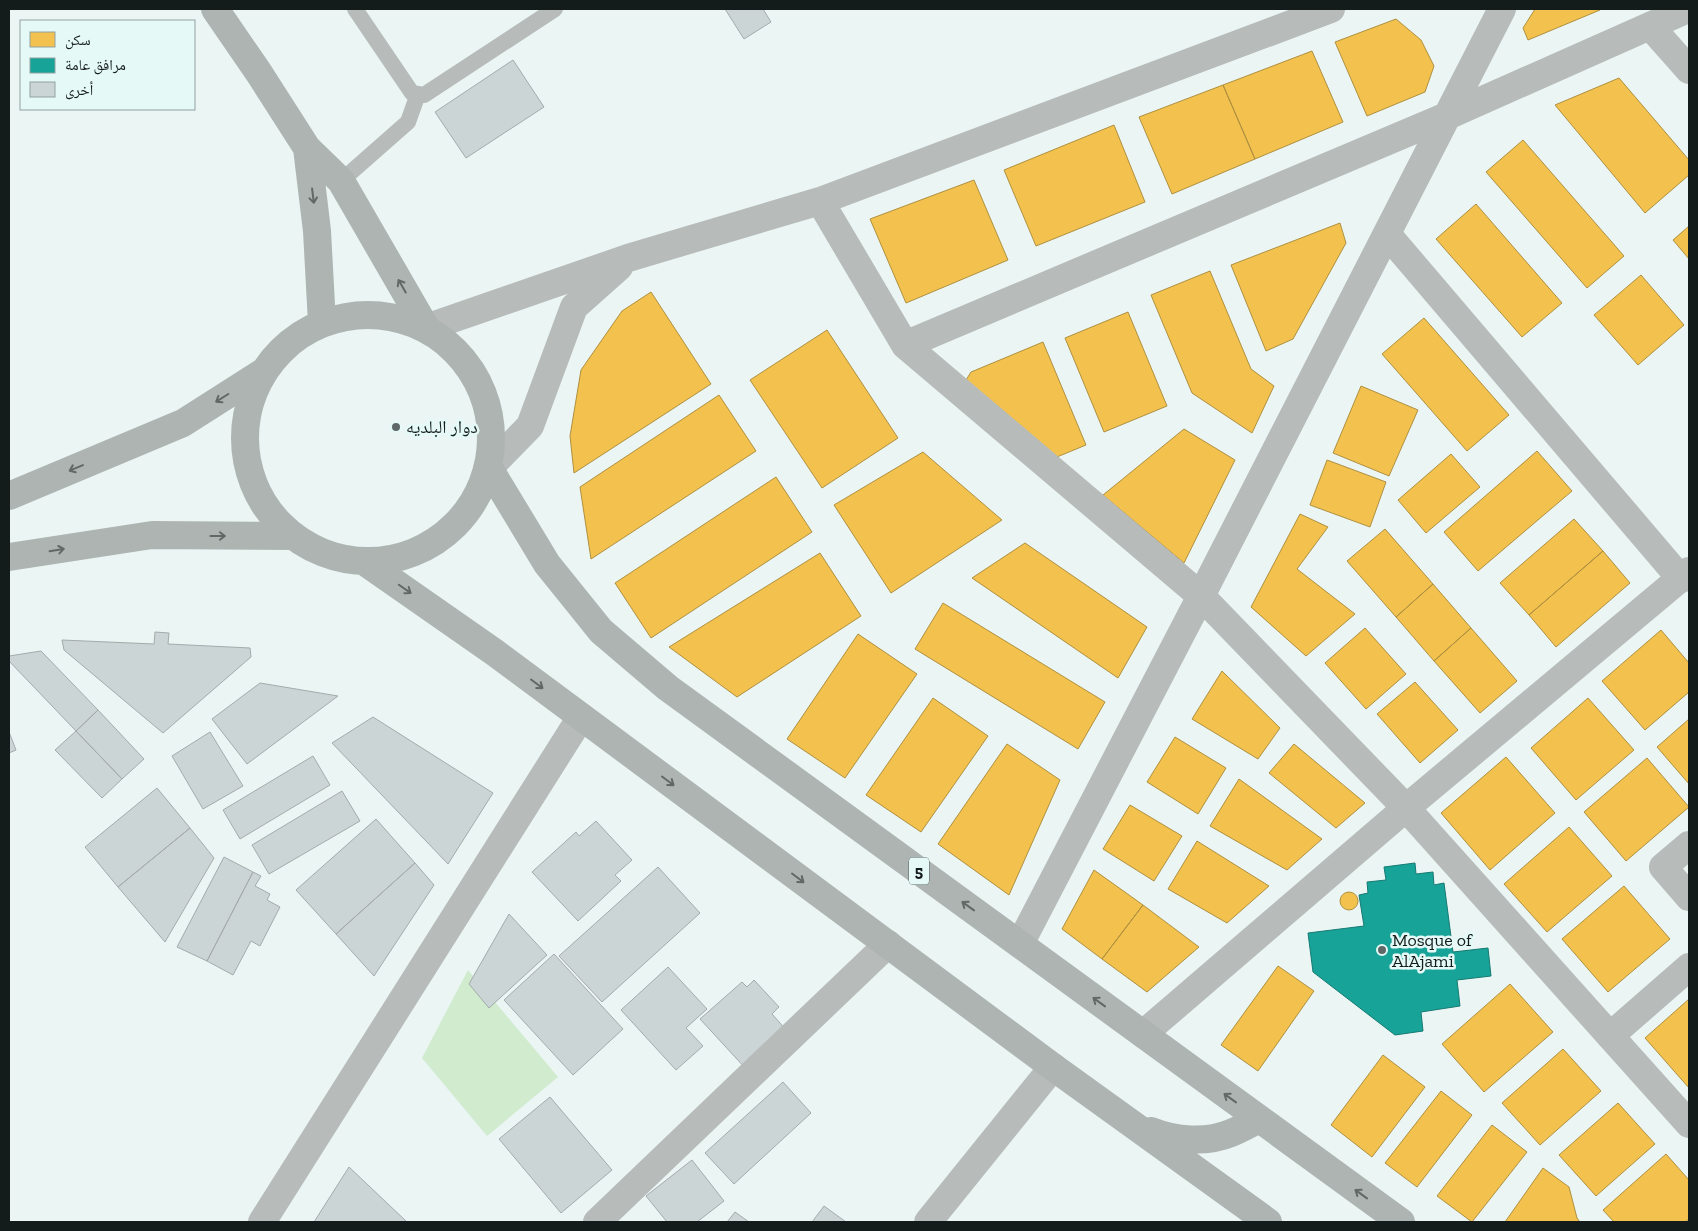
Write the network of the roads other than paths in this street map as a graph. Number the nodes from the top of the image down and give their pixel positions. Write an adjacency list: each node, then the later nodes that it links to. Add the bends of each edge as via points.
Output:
1 (214, 9): 11 (main road)
2 (355, 9): 9 (lane, via 412,93)
3 (555, 9): 9 (lane, via 424,95)
4 (1331, 9): 13 (street)
5 (1502, 9): 10 (street)
6 (1688, 9): 7 (street)
7 (1650, 26): 8 (street); 10 (street)
8 (1689, 70)
9 (418, 94): 12 (lane, via 408,122)
10 (1447, 116): 14 (street); 18 (street)
11 (307, 148): 12 (main road); 16 (main road, one-way to 16, via 317,231)
12 (341, 181): 17 (main road, one-way to 12)
13 (820, 201): 15 (street); 18 (street)
14 (1387, 234): 25 (street); 26 (street)
15 (628, 258): 17 (street); 20 (street, via 574,307 530,426)
16 (322, 323): 17 (main road, via 356,315 392,317); 19 (main road, via 289,343)
17 (426, 328): 20 (main road, via 459,353 482,387 492,427)
18 (905, 345): 26 (street)
19 (263, 372): 21 (main road, one-way to 21, via 183,423); 22 (main road, via 247,414 246,460 263,503)
20 (489, 468): 24 (main road, via 472,506 443,536 406,555); 32 (main road, 5, one-way to 20, via 668,688 601,631 547,564)
21 (9, 496)
22 (294, 536): 23 (main road, one-way to 22, via 152,535); 24 (main road, via 327,554)
23 (9, 557)
24 (365, 562): 27 (main road, one-way to 27)
25 (1685, 575): 28 (street)
26 (1201, 596): 28 (street); 32 (street)
27 (581, 717): 31 (main road, one-way to 31); 40 (street)
28 (1406, 808): 34 (street); 35 (street)
29 (1689, 845): 30 (street, via 1663,867)
30 (1689, 897)
31 (888, 944): 36 (main road); 41 (street)
32 (1020, 944): 34 (main road, 5, one-way to 32)
33 (1689, 967): 35 (street)
34 (1143, 1034): 37 (main road, 5, one-way to 34)
35 (1610, 1036): 39 (street)
36 (1053, 1067): 38 (main road); 42 (street)
37 (1259, 1119): 38 (main road, via 1230,1134 1198,1140 1164,1136); 44 (main road, 5, one-way to 37)
38 (1134, 1124): 43 (main road)
39 (1689, 1124)
40 (262, 1222)
41 (597, 1222)
42 (928, 1222)
43 (1268, 1222)
44 (1401, 1222)

